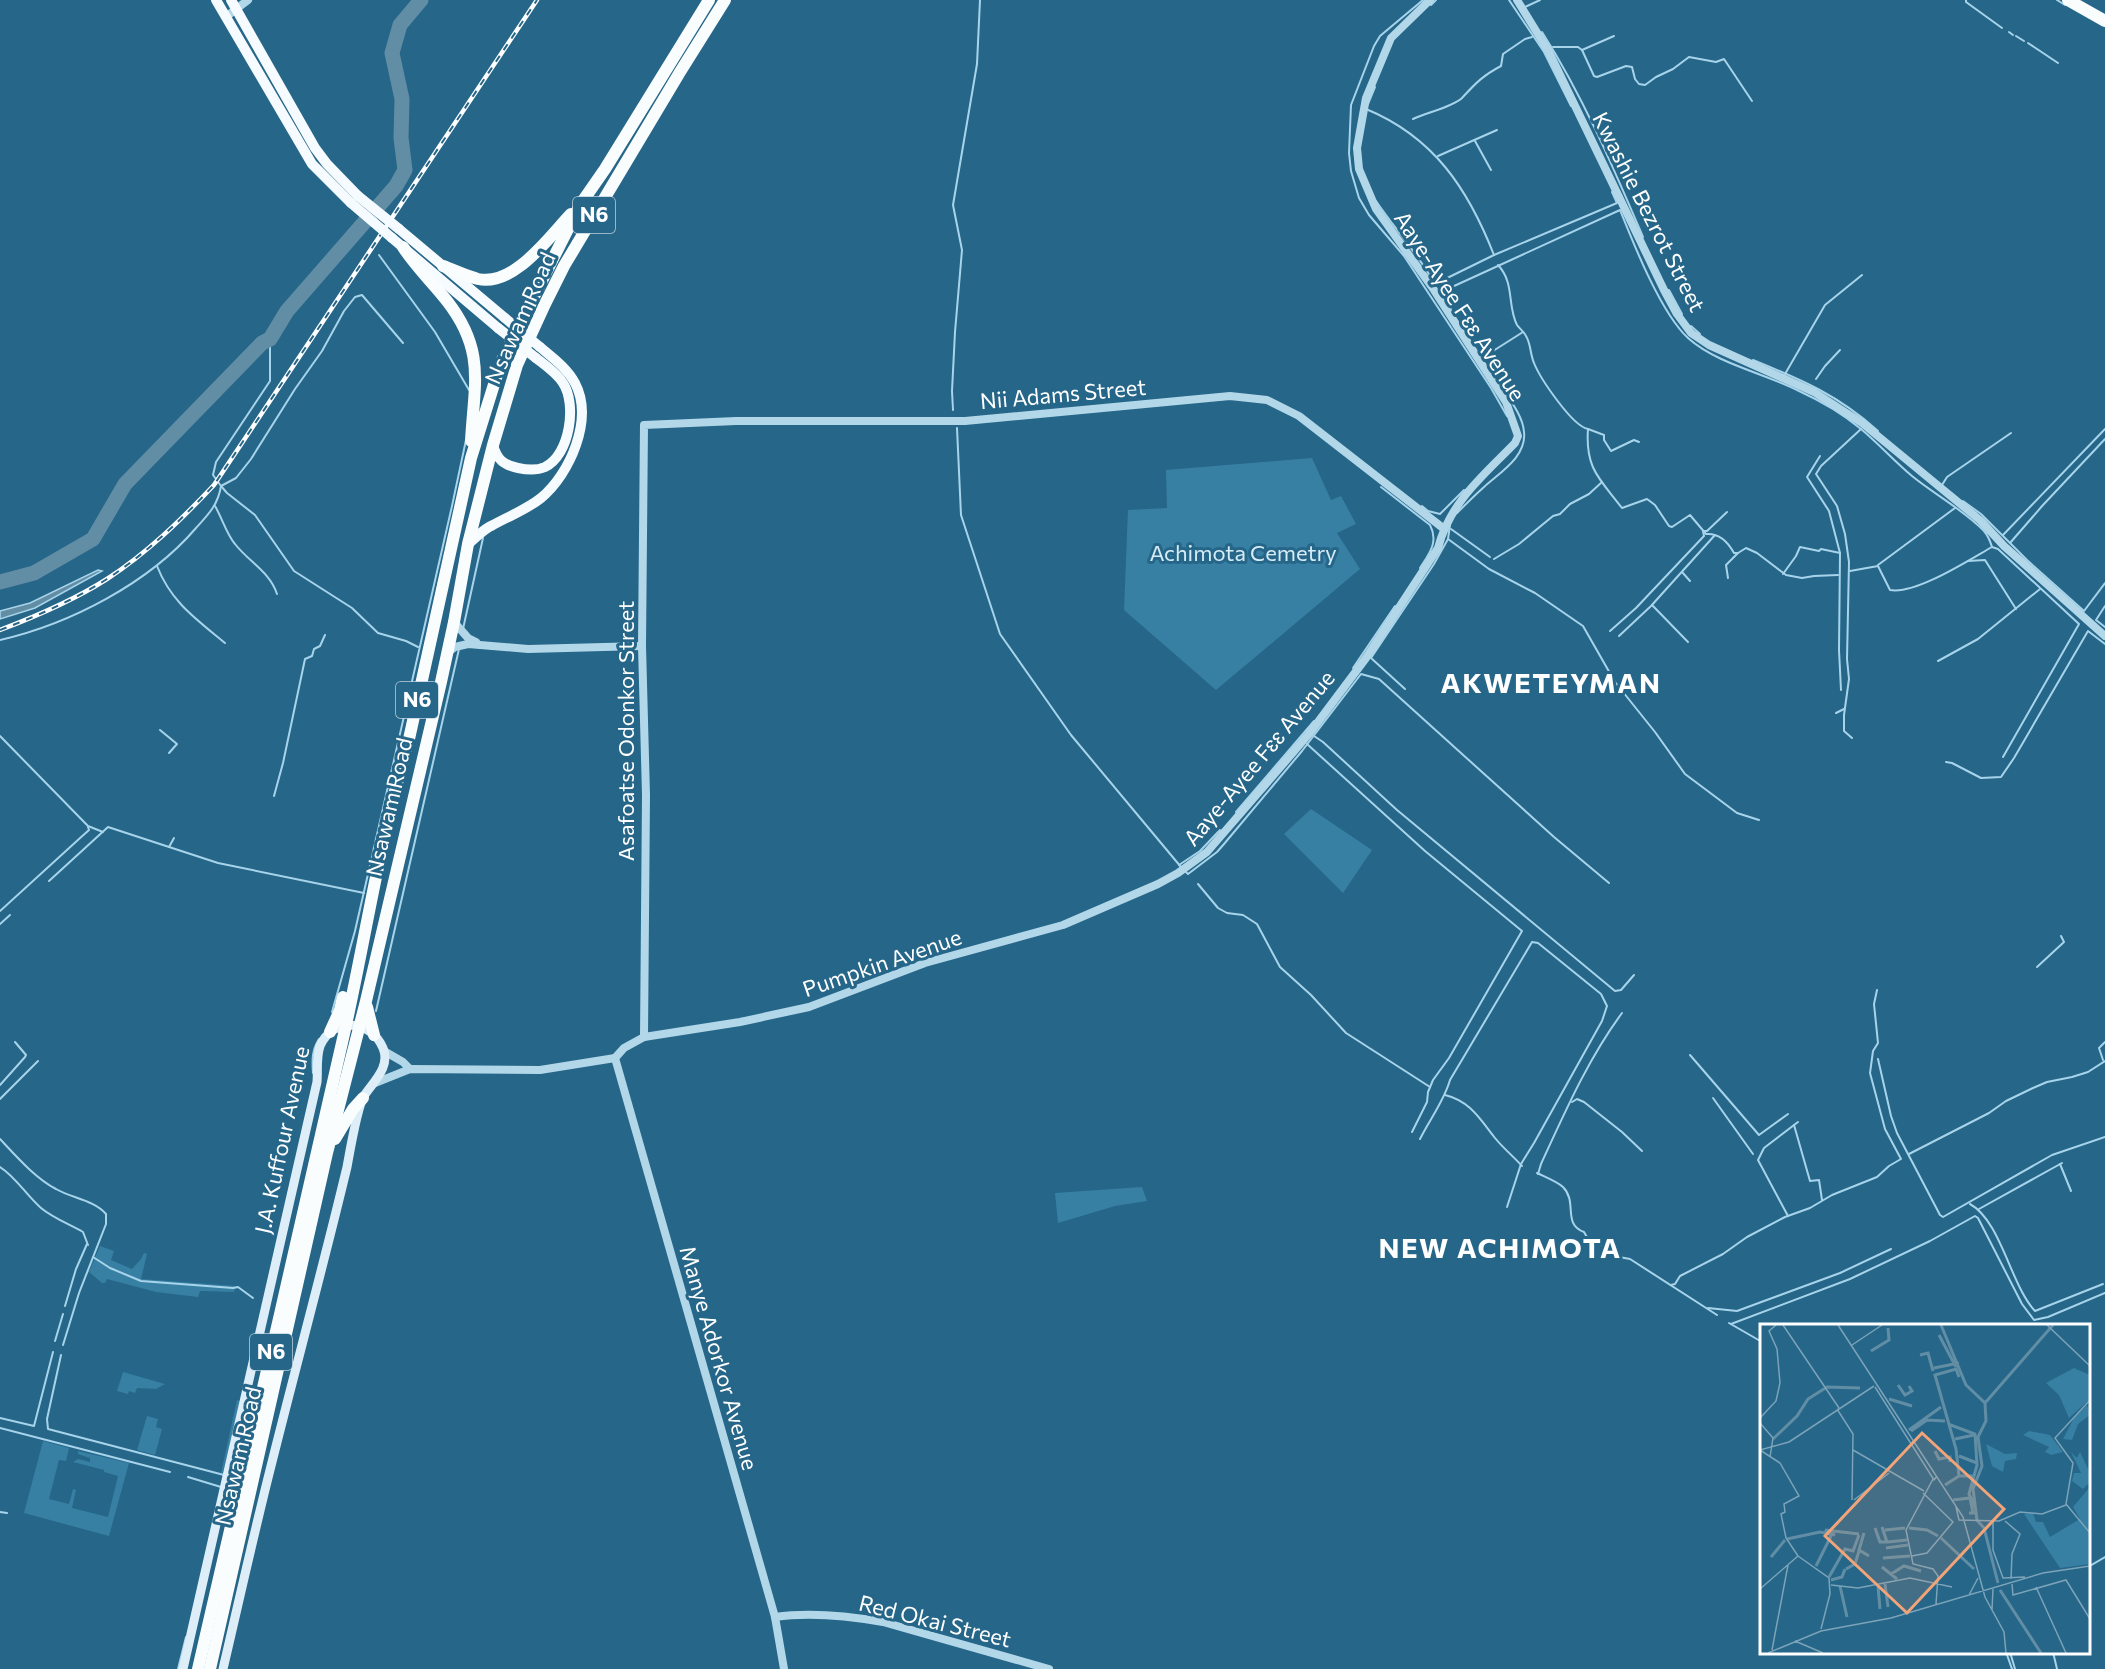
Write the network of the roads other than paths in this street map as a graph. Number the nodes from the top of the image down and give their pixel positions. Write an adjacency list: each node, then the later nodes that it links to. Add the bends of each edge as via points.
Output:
1 (216, 0): 9 (main road)
2 (248, 0): 8 (street)
3 (709, 0): 12 (highway, Nsawam Road / N6)
4 (725, 0): 19 (highway, Nsawam Road / N6, via 556,282 518,365)
5 (1430, 0): 21 (street, Aaye-Ayee Fɛɛ Avenue, via 1390,38 1366,98 1357,154 1359,169 1376,209 1506,402 1518,436 1459,501)
6 (1517, 0): 24 (street, Kwashie Bezrot Street, via 1549,52 1664,290 1691,333 1709,345 1814,392 1862,423 1981,521)
7 (2068, 0): 10 (highway)
8 (234, 4): 9 (street); 11 (main road, via 315,148)
9 (227, 16): 11 (main road, via 312,164)
10 (2105, 21)
11 (354, 200): 13 (main road, bridge)
12 (580, 205): 15 (highway, via 522,266 501,277 480,279); 20 (highway, Nsawam Road / N6, via 501,362)
13 (395, 233): 14 (main road); 15 (main road)
14 (403, 247): 16 (main road); 20 (highway, via 458,314 476,359)
15 (443, 266): 16 (main road)
16 (502, 323): 17 (main road, bridge)
17 (538, 352): 19 (main road, via 564,384 571,401 559,453 544,467 526,470 504,464); 22 (main road, via 567,371 580,396 581,423 574,450 557,481 541,498 490,525)
18 (644, 425): 21 (street, Nii Adams Street, via 964,421 1230,396 1267,400 1299,416); 26 (street, Asafoatse Odonkor Street)
19 (493, 445): 22 (highway, Nsawam Road / N6)
20 (471, 458): 29 (highway, Nsawam Road / N6)
21 (1443, 528): 28 (street, Aaye-Ayee Fɛɛ Avenue, via 1437,548 1366,658 1308,734 1207,852)
22 (468, 544): 23 (highway, Nsawam Road / N6)
23 (454, 622): 25 (street); 27 (highway, Nsawam Road / N6)
24 (2105, 636)
25 (478, 644): 26 (street, via 528,649); 27 (street, via 461,645)
26 (642, 646): 35 (street, Asafoatse Odonkor Street, via 646,795)
27 (447, 653): 30 (highway, Nsawam Road / N6)
28 (1158, 885): 35 (street, Pumpkin Avenue, via 1063,925 926,963 809,1007)
29 (362, 942): 31 (highway, Nsawam Road / N6); 33 (highway)
30 (366, 1001): 32 (highway, Nsawam Road / N6); 34 (highway)
31 (346, 1024): 32 (main road); 33 (main road, J.A. Kuffour Avenue); 44 (highway, Nsawam Road / N6)
32 (359, 1027): 34 (main road); 41 (highway, Nsawam Road / N6)
33 (330, 1032): 43 (main road, J.A. Kuffour Avenue, via 318,1054 317,1082)
34 (374, 1035): 36 (main road)
35 (644, 1037): 37 (street, Pumpkin Avenue, via 624,1047)
36 (384, 1051): 38 (street); 39 (main road)
37 (615, 1058): 38 (street, via 540,1070); 42 (street, Manye Adorkor Avenue)
38 (410, 1069): 39 (street)
39 (375, 1083): 40 (main road)
40 (363, 1098): 41 (highway); 46 (main road)
41 (327, 1154): 45 (highway, Nsawam Road / N6)
42 (775, 1617): 47 (street, Manye Adorkor Avenue); 48 (street, Red Okai Street, via 868,1619)
43 (183, 1669)
44 (198, 1669)
45 (210, 1669)
46 (223, 1669)
47 (784, 1669)
48 (1049, 1669)

